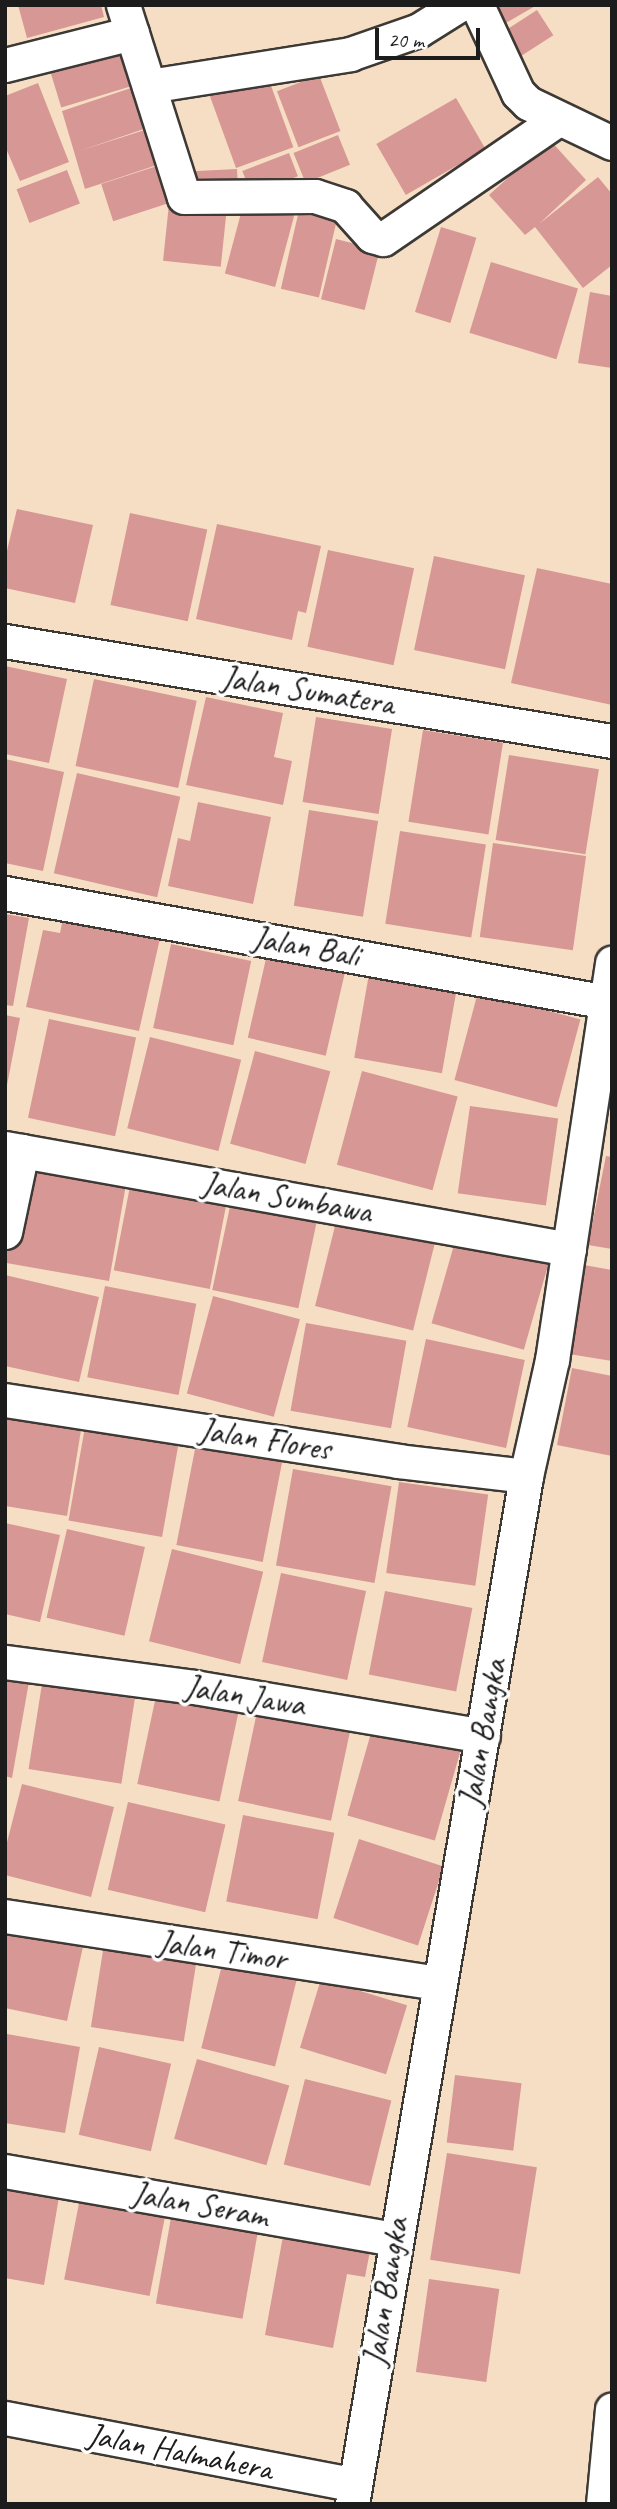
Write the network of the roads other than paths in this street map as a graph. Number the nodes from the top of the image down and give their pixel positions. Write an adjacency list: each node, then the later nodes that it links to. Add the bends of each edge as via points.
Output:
1 (459, 5): 5 (street, via 419,30 350,54)
2 (477, 5): 6 (street, via 518,93)
3 (127, 19): 4 (street); 5 (street)
4 (5, 65)
5 (149, 86): 6 (street, via 184,197 316,196 345,206 377,240 390,237)
6 (558, 119): 7 (street)
7 (612, 143)
8 (5, 641): 9 (street, Jalan Sumatera)
9 (612, 741)
10 (5, 892): 12 (street, Jalan Bali)
11 (612, 963): 12 (street, Jalan Bangka)
12 (607, 1002): 15 (street, Jalan Bangka)
13 (13, 1149): 14 (street); 15 (street, Jalan Sumbawa)
14 (5, 1232)
15 (569, 1249): 17 (street, Jalan Bangka, via 552,1360)
16 (5, 1399): 17 (street, Jalan Flores, via 398,1461)
17 (526, 1476): 19 (street, Jalan Bangka)
18 (5, 1662): 19 (street, Jalan Jawa, via 194,1687)
19 (483, 1736): 21 (street, Jalan Bangka)
20 (5, 1916): 21 (street, Jalan Timor)
21 (440, 1983): 23 (street, Jalan Bangka)
22 (5, 2171): 23 (street, Jalan Seram)
23 (394, 2239): 26 (street, Jalan Bangka)
24 (612, 2409): 27 (street)
25 (5, 2418): 26 (street, Jalan Halmahera)
26 (354, 2494)
27 (603, 2504)

